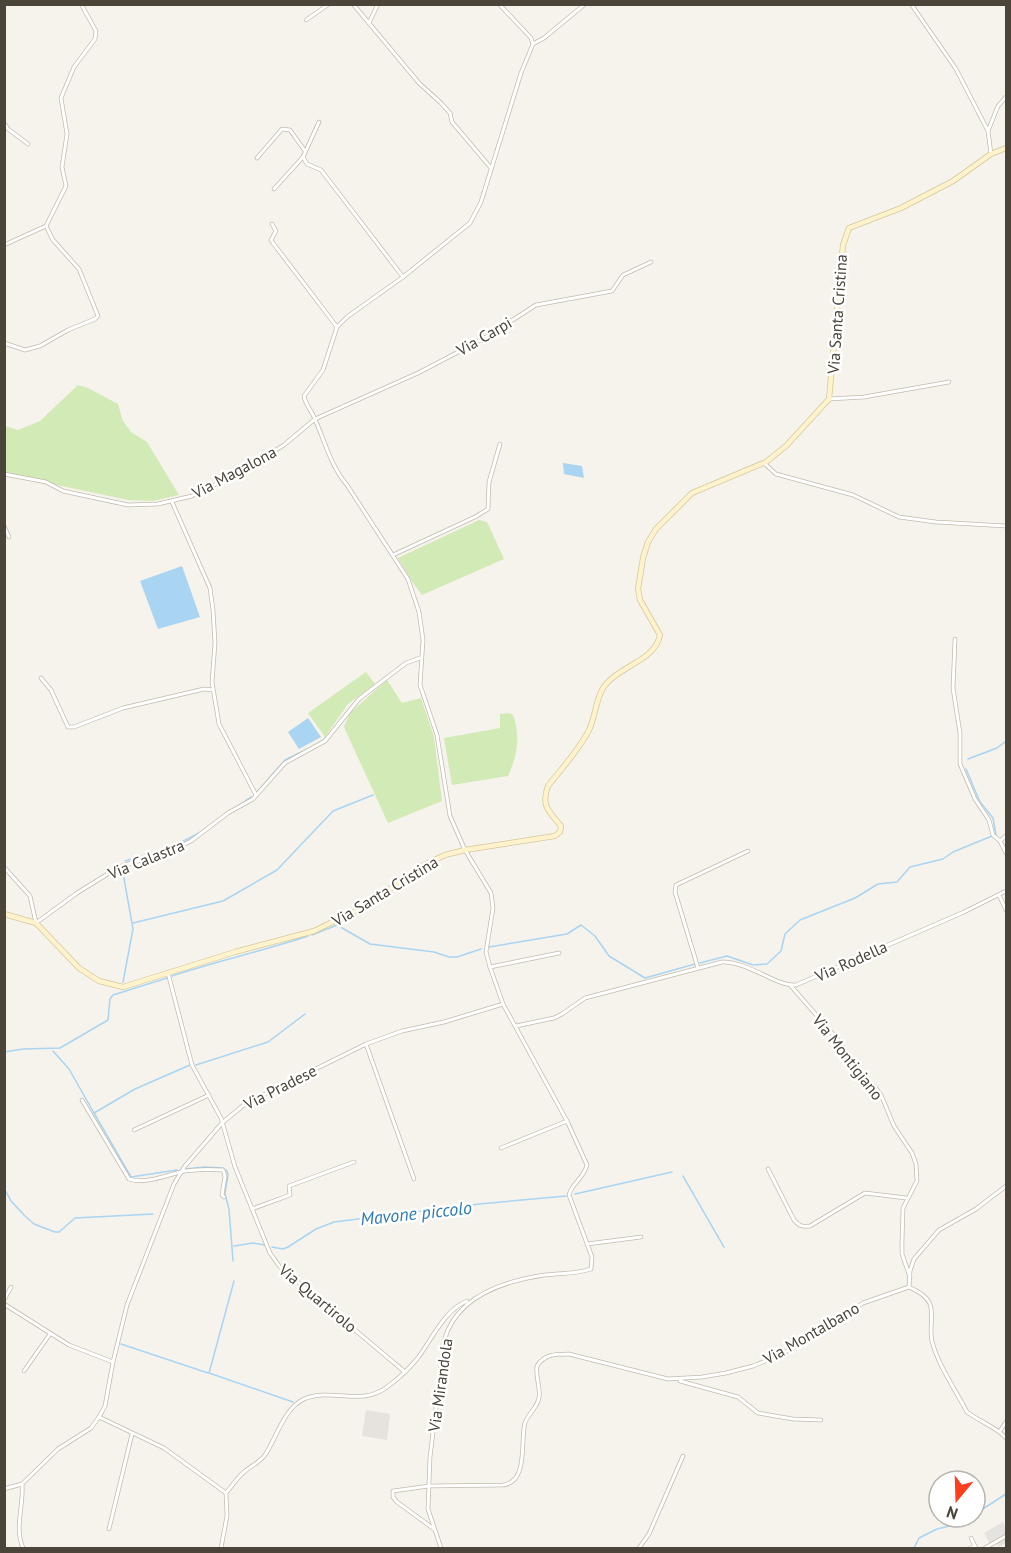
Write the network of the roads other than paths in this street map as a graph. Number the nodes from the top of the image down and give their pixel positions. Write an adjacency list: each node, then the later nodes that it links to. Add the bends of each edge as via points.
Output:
1 (81, 4): 24 (street, via 96,31 95,39 74,67 61,98 67,134 62,167 66,186)
2 (329, 4): 8 (street)
3 (353, 4): 9 (street)
4 (378, 4): 9 (street)
5 (500, 4): 10 (street)
6 (585, 4): 10 (street)
7 (911, 4): 14 (street, via 956,69)
8 (306, 20)
9 (369, 23): 21 (street, via 419,83 446,108 452,122)
10 (533, 45): 21 (street)
11 (1006, 97): 14 (street)
12 (319, 122): 17 (street)
13 (4, 123): 15 (street)
14 (988, 131): 18 (street)
15 (28, 144)
16 (1006, 148): 18 (street, Via Santa Cristina)
17 (305, 151): 19 (street); 20 (street, via 290,130 282,129)
18 (991, 153): 31 (street, Via Santa Cristina, via 953,182 849,228 844,235)
19 (303, 157): 22 (street); 27 (street, via 307,164 321,170)
20 (257, 158)
21 (490, 168): 27 (street, via 481,202 470,223)
22 (274, 189)
23 (272, 224): 28 (street, via 276,231 271,240)
24 (46, 226): 25 (street); 29 (street, via 53,240 79,268 98,316 40,346 25,350)
25 (4, 245)
26 (651, 262): 32 (street, Via Carpi, via 623,275 612,291 536,305 418,373)
27 (403, 277): 28 (street)
28 (337, 327): 32 (street, via 323,370 304,396)
29 (4, 343)
30 (949, 382): 31 (street, Via Santa Cristina)
31 (829, 399): 34 (street, Via Santa Cristina, via 786,446)
32 (315, 419): 36 (street, Via Magalona, via 284,445 234,475 206,491); 40 (street, via 337,473)
33 (500, 444): 40 (street, via 489,482 488,509)
34 (764, 462): 38 (street, via 776,474 853,495 899,517); 48 (street, Via Santa Cristina, via 692,493 648,542 638,589 660,635 659,643 605,684 587,734 548,786 545,804 561,826 560,832 548,839)
35 (4, 474): 36 (street, Via Magalona, via 128,505)
36 (172, 502): 44 (street, via 210,588 215,643)
37 (4, 526): 39 (street)
38 (1006, 526)
39 (9, 537)
40 (393, 555): 42 (street, via 408,579 419,612 423,640)
41 (955, 639): 47 (street, via 953,688 960,764 993,835)
42 (420, 658): 45 (street, Via Calastra, via 406,663 359,699 325,741 285,763); 48 (street, via 420,685 437,735 450,816)
43 (41, 678): 44 (street, via 68,727 123,708)
44 (213, 690): 45 (street, via 219,724)
45 (256, 795): 56 (street, Via Calastra, via 191,841 119,867)
46 (1006, 836): 47 (street)
47 (1000, 841): 50 (street)
48 (465, 850): 58 (street, Via Mirandola, via 491,893 493,908 486,952); 60 (street, Via Santa Cristina, via 424,865 366,906 314,931)
49 (748, 851): 59 (street, via 676,885)
50 (1006, 853)
51 (4, 867): 56 (street, Via Santa Cristina, via 30,896)
52 (1006, 891): 53 (street, Via Rodella)
53 (999, 895): 54 (street); 61 (street, Via Rodella)
54 (1006, 910)
55 (4, 914): 56 (street)
56 (36, 923): 60 (street, Via Santa Cristina, via 79,968 99,981 123,987)
57 (559, 953): 58 (street)
58 (490, 967): 62 (street, Via Mirandola)
59 (698, 968): 61 (street, via 735,963); 63 (street, via 585,998 562,1014)
60 (168, 973): 65 (street, Via Quartirolo, via 192,1065)
61 (790, 985): 77 (street, Via Montigiano, via 881,1095 916,1164 917,1181)
62 (503, 1004): 63 (street, Via Mirandola); 64 (street, Via Pradese)
63 (516, 1026): 67 (street, Via Mirandola)
64 (366, 1044): 68 (street, Via Pradese, via 245,1104); 74 (street)
65 (209, 1095): 68 (street, Via Quartirolo); 69 (street)
66 (82, 1100): 73 (street, via 129,1179 140,1181)
67 (567, 1121): 70 (street); 80 (street, Via Mirandola, via 587,1165 569,1195)
68 (222, 1123): 73 (street, Via Pradese); 78 (street, Via Quartirolo)
69 (134, 1130)
70 (501, 1148)
71 (354, 1162): 78 (street, via 289,1186 290,1195)
72 (768, 1169): 77 (street, via 795,1220 804,1227 865,1193)
73 (181, 1172): 76 (street, via 223,1170); 88 (street, Via Pradese, via 127,1305)
74 (414, 1179)
75 (1006, 1186): 81 (street, via 939,1230 914,1258)
76 (224, 1197)
77 (907, 1198): 81 (street, Via Montigiano, via 903,1208 902,1254)
78 (252, 1209): 90 (street, Via Quartirolo, via 280,1267)
79 (641, 1237): 80 (street)
80 (587, 1244): 84 (street, Via Mirandola, via 593,1264 589,1270 521,1280)
81 (910, 1277): 83 (street)
82 (11, 1287): 85 (street)
83 (909, 1287): 91 (street, Via Montalbano, via 863,1303 766,1361 726,1373); 95 (street, via 930,1304 935,1353 968,1412)
84 (469, 1301): 90 (street, via 446,1318); 100 (street, Via Mirandola, via 451,1322 444,1341)
85 (6, 1304): 86 (street); 87 (street)
86 (4, 1312)
87 (50, 1334): 88 (street, via 69,1346); 89 (street)
88 (113, 1362): 92 (street, Via Pradese, via 105,1406)
89 (24, 1371)
90 (405, 1372): 102 (street, via 370,1397 343,1395 303,1400 284,1420 265,1456 242,1473)
91 (676, 1380): 93 (street, Via Montalbano, via 738,1397 758,1413); 100 (street, Via Montalbano, via 568,1354 544,1358 537,1365 539,1396 525,1424 523,1454 513,1481 503,1485)
92 (99, 1417): 96 (street); 99 (street, Via Pradese, via 91,1428 58,1449)
93 (821, 1420)
94 (1006, 1422): 95 (street)
95 (1000, 1431): 97 (street)
96 (132, 1434): 102 (street, via 164,1448); 103 (street)
97 (1006, 1438)
98 (683, 1456): 111 (street)
99 (22, 1484): 101 (street, Via Pradese); 108 (street, via 19,1529)
100 (429, 1486): 104 (street, Via Mirandola, via 429,1509); 104 (street, via 393,1491 393,1497)
101 (4, 1489)
102 (226, 1492): 109 (street)
103 (109, 1529)
104 (435, 1530): 110 (street, Via Mirandola)
105 (1006, 1536): 113 (street)
106 (971, 1538): 107 (street)
107 (976, 1547): 112 (street)
108 (23, 1548)
109 (221, 1548)
110 (441, 1548)
111 (639, 1548)
112 (970, 1548)
113 (985, 1548)

